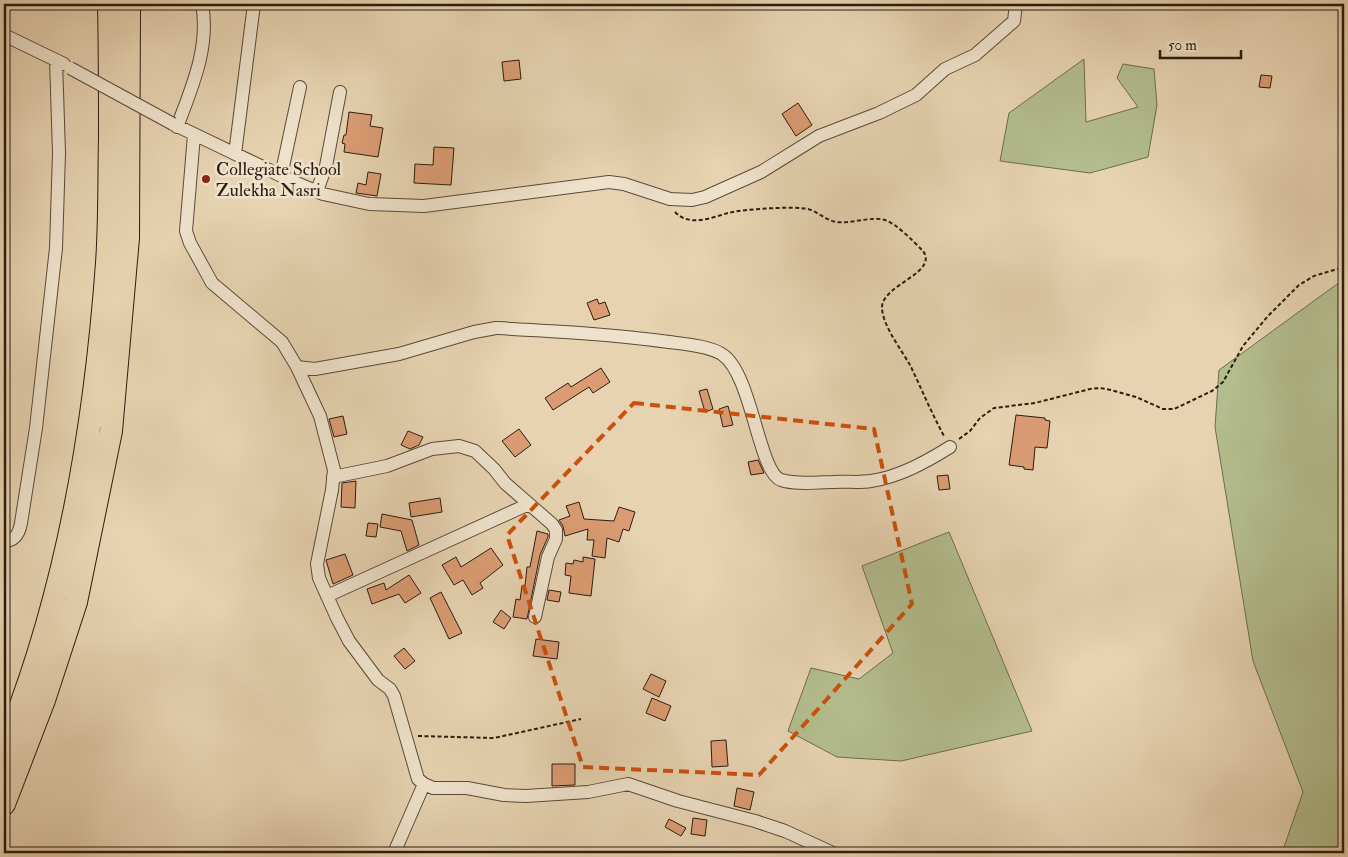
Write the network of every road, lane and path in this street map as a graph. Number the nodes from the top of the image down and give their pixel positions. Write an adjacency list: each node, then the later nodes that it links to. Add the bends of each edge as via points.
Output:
1 (109, 4): 26 (highway, via 107,261 89,427 76,506 57,585 22,704)
2 (129, 4): 28 (highway, via 128,238 111,431 76,602 44,700)
3 (202, 4): 10 (street, via 205,29 201,60)
4 (254, 4): 12 (street)
5 (1016, 4): 15 (street, via 1014,21 975,56 945,69 916,95 819,136 761,172 705,197)
6 (4, 36): 7 (street)
7 (56, 60): 10 (street, bridge); 21 (street, via 59,153 56,248 36,428 21,524 16,536)
8 (300, 87): 13 (street)
9 (340, 92): 14 (street, via 326,166)
10 (175, 126): 11 (street)
11 (194, 135): 12 (street); 17 (street, via 186,231 190,243 212,283 282,342)
12 (235, 154): 13 (street)
13 (281, 176): 14 (street)
14 (316, 191): 15 (street, via 369,204 424,206 608,182)
15 (670, 199): 18 (path, via 676,213 686,220 708,219 730,212 792,208 809,210 835,222 880,219 893,224 924,251 926,261 918,272 886,297 883,315)
16 (1344, 267): 18 (path, via 1314,276 1299,285 1243,346 1223,382 1174,409 1163,410 1136,397 1100,388 1079,391 1036,403 994,408)
17 (297, 367): 18 (street, via 315,368 399,354 496,328 631,337 694,346 716,351 728,359 746,393 764,454 780,480 818,483 880,479 921,465); 19 (street, via 320,416 334,470)
18 (950, 447)
19 (333, 478): 20 (street, via 387,466 432,449 458,446 475,451); 22 (street, via 317,564)
20 (530, 504): 22 (street); 23 (street, via 552,524 557,534 548,558)
21 (4, 541)
22 (327, 596): 25 (street, via 349,641 394,696)
23 (535, 617)
24 (581, 719): 25 (path, via 494,738)
25 (406, 736): 27 (street, via 418,779)
26 (4, 749)
27 (424, 784): 29 (street); 30 (street, via 433,788 468,788 526,796 588,792 628,784 785,831)
28 (4, 804)
29 (394, 853)
30 (833, 853)

